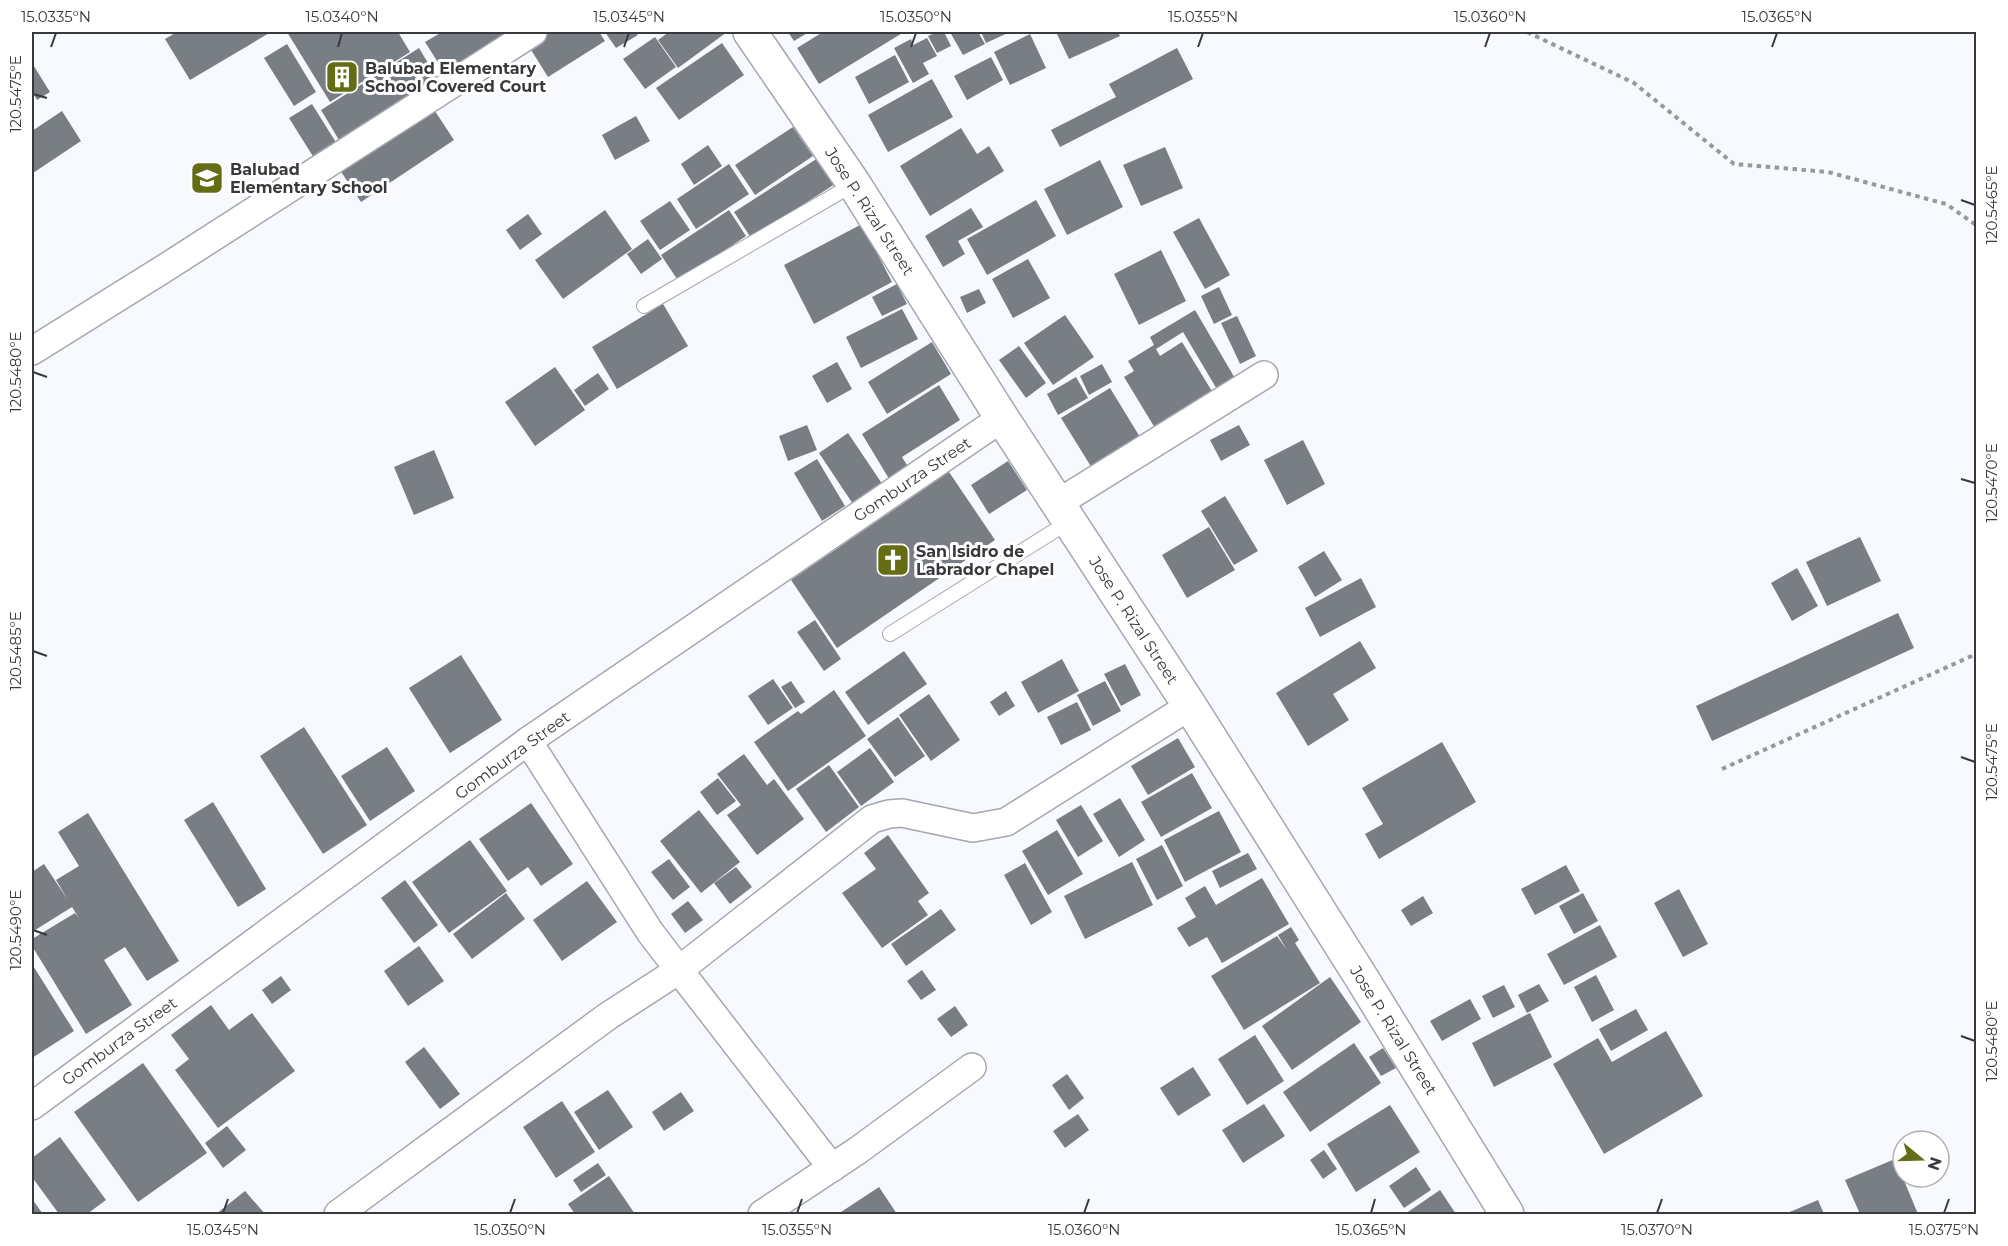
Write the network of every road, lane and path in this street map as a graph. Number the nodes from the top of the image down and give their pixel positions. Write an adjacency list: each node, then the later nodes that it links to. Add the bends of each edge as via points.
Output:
1 (533, 32): 7 (street)
2 (750, 32): 4 (street, Jose P. Rizal Street)
3 (1527, 32): 5 (path, via 1634,83 1734,164 1828,172 1946,204)
4 (854, 184): 6 (lane); 9 (street, Jose P. Rizal Street)
5 (1977, 225)
6 (644, 306)
7 (32, 351)
8 (1264, 375): 10 (street)
9 (1002, 418): 10 (street, Jose P. Rizal Street); 14 (street, Gomburza Street)
10 (1064, 512): 11 (lane); 13 (street, Jose P. Rizal Street)
11 (890, 634)
12 (1977, 654): 15 (path)
13 (1190, 706): 16 (street, via 1006,822 973,828 902,813 872,819); 22 (street, Jose P. Rizal Street)
14 (528, 741): 16 (street, via 650,932); 18 (street, Gomburza Street)
15 (1722, 769)
16 (679, 970): 19 (street); 20 (street, via 608,1016)
17 (972, 1067): 19 (street)
18 (32, 1106)
19 (832, 1168): 21 (street)
20 (338, 1215)
21 (762, 1215)
22 (1507, 1215)

